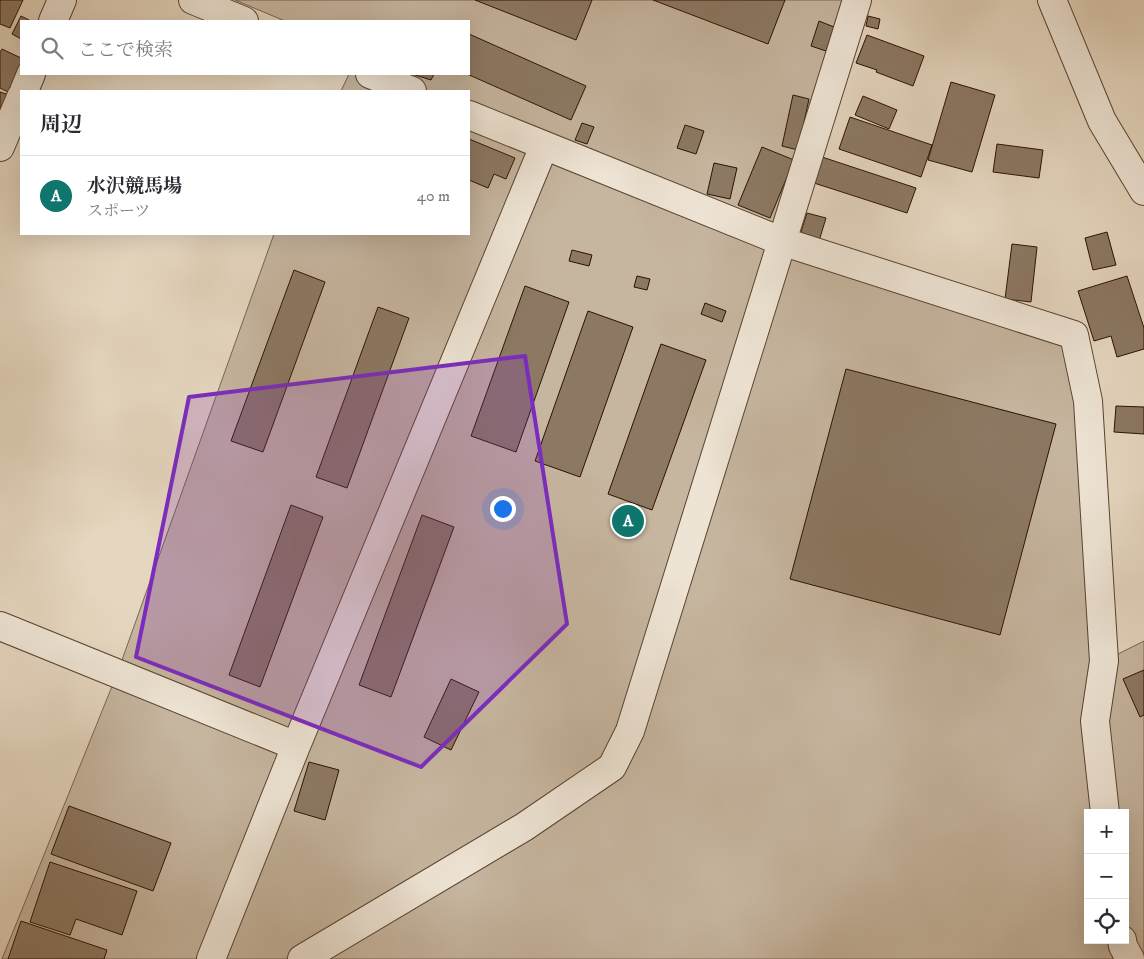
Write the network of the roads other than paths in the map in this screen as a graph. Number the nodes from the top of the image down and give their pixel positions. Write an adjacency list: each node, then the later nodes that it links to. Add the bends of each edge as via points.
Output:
1 (62, 0): 5 (street)
2 (193, 0): 6 (street)
3 (856, 0): 16 (street)
4 (1052, 0): 15 (street, via 1102,120)
5 (53, 20)
6 (242, 20)
7 (31, 75): 9 (street)
8 (372, 75): 10 (street)
9 (24, 90)
10 (410, 90)
11 (20, 99): 14 (street)
12 (470, 115): 13 (street)
13 (544, 146): 16 (street); 18 (street)
14 (0, 147)
15 (1144, 191)
16 (781, 241): 19 (street, via 1074,335 1088,410 1104,661 1095,721); 22 (street, via 630,731 612,767 524,827)
17 (0, 626): 18 (street)
18 (296, 746): 21 (street)
19 (1105, 809)
20 (1123, 944): 23 (street)
21 (211, 959)
22 (302, 959)
23 (1130, 959)

